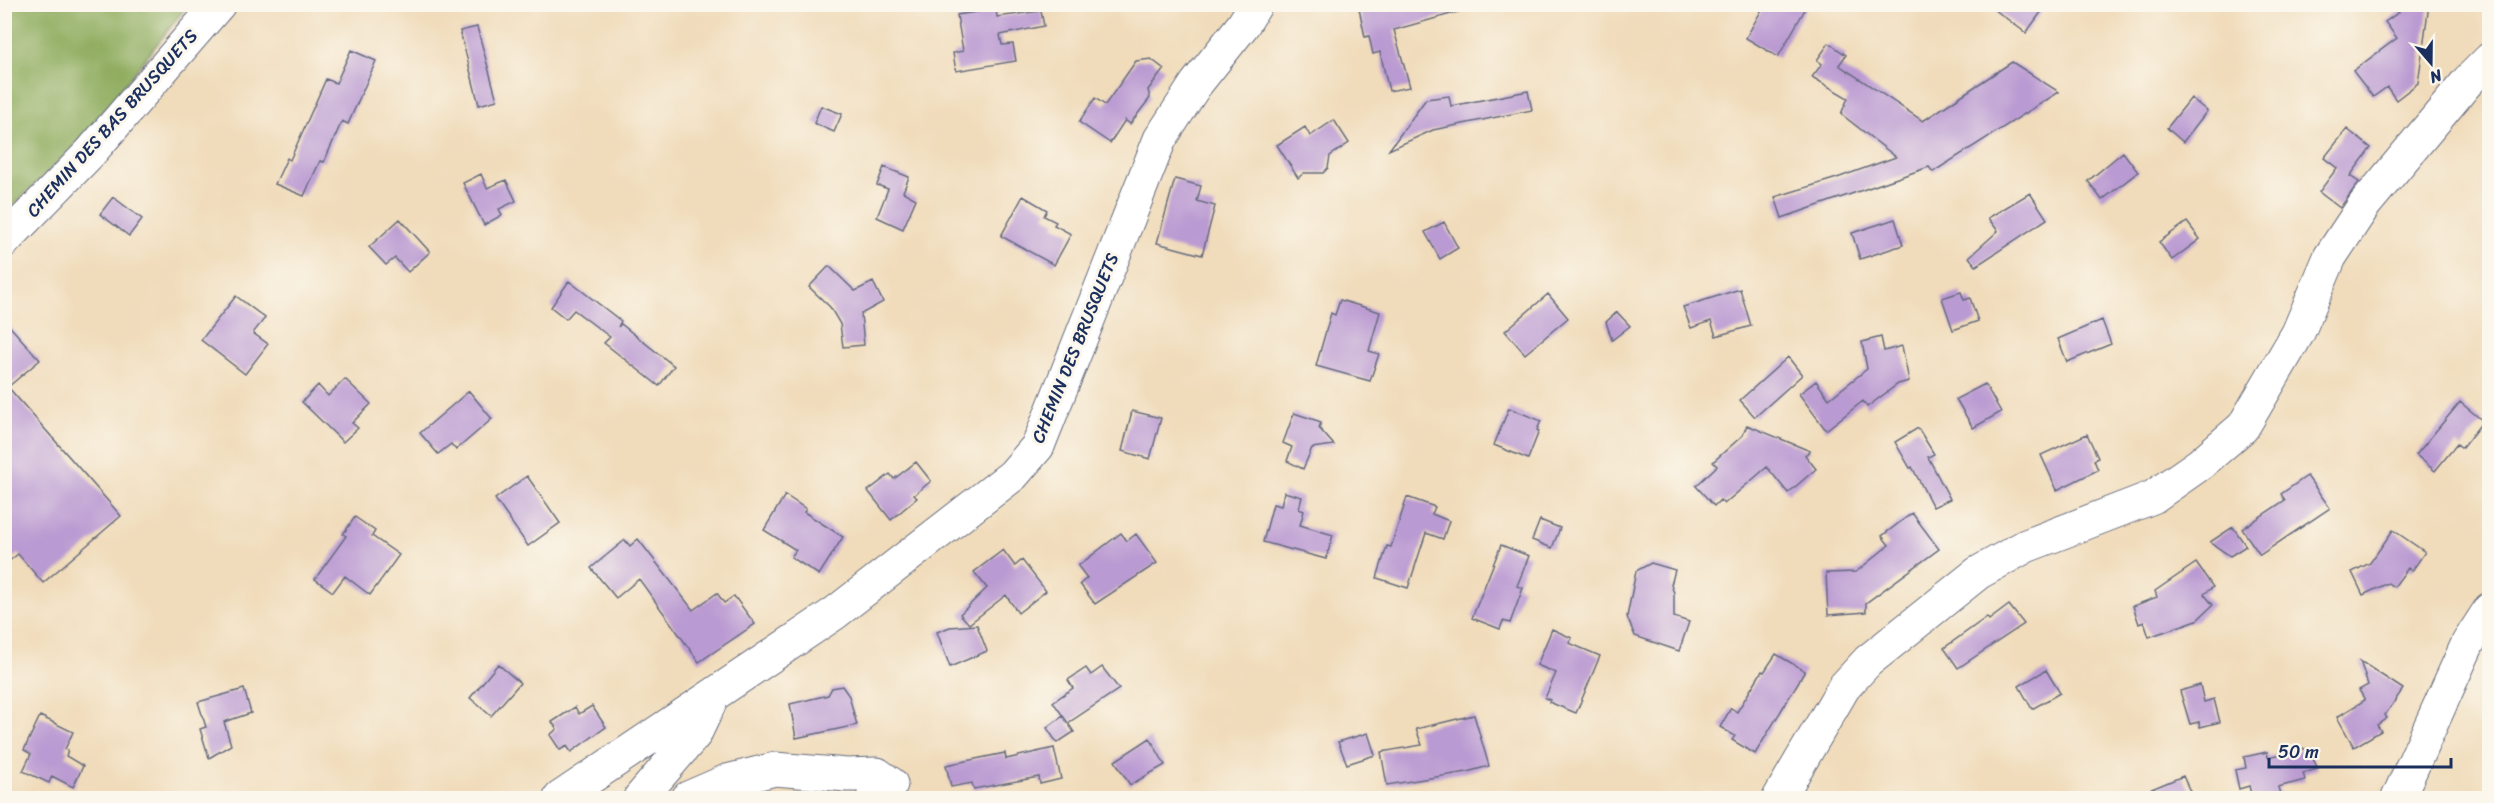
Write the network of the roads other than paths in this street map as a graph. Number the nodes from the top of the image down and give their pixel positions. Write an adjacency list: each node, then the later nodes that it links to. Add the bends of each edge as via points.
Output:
1 (219, 4): 4 (street, CHEMIN DES BAS BRUSQUETS, via 90,153)
2 (1256, 4): 6 (street, CHEMIN DES BRUSQUETS, via 1160,139 1038,446 1013,475 836,613)
3 (2490, 59): 11 (street, via 2359,213 2330,257 2298,333 2243,426 2200,464 2153,497 2026,546 1978,573 1868,661 1844,687)
4 (4, 241)
5 (2490, 609): 12 (street, via 2468,643)
6 (715, 694): 7 (street); 8 (street, CHEMIN DES BRUSQUETS, via 695,734)
7 (560, 798)
8 (640, 798)
9 (688, 798): 10 (street, via 727,781 775,769 877,774 891,784)
10 (873, 798)
11 (1779, 798)
12 (2398, 798)

